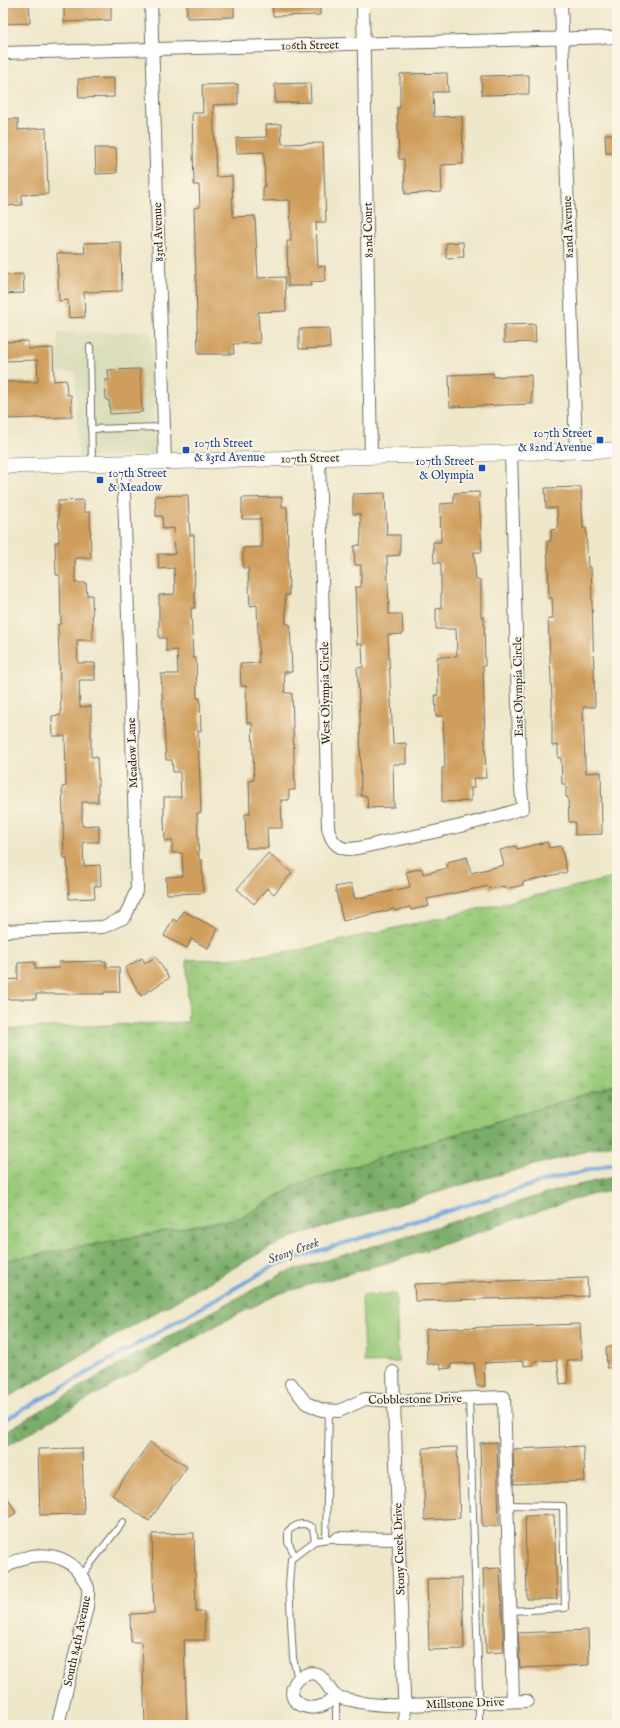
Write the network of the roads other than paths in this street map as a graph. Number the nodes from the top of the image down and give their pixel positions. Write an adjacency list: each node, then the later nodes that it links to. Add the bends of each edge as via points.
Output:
1 (151, 3): 7 (street, 83rd Avenue)
2 (364, 3): 6 (street, 82nd Court)
3 (561, 3): 5 (street, 82nd Avenue)
4 (617, 37): 5 (street, 106th Street)
5 (562, 39): 6 (street, 106th Street); 13 (street, 82nd Avenue)
6 (365, 44): 7 (street, 106th Street); 15 (street, 82nd Court)
7 (152, 48): 8 (street, 106th Street); 10 (street, 83rd Avenue)
8 (3, 53)
9 (90, 347): 11 (lane)
10 (164, 427): 11 (lane); 17 (street, 83rd Avenue)
11 (92, 429): 19 (lane)
12 (617, 450): 13 (street, 107th Street)
13 (576, 451): 14 (street, 107th Street)
14 (511, 453): 15 (street, 107th Street); 21 (street, East Olympia Circle, via 523,808 498,817)
15 (371, 456): 16 (street, 107th Street)
16 (319, 458): 17 (street, 107th Street); 21 (street, West Olympia Circle, via 329,836 334,844 347,849)
17 (164, 462): 18 (street, 107th Street)
18 (123, 463): 19 (street, 107th Street); 22 (street, Meadow Lane, via 136,889 125,917 103,927)
19 (92, 464): 20 (street, 107th Street)
20 (3, 466)
21 (414, 836)
22 (3, 931)
23 (393, 1372): 26 (street, Stony Creek Drive)
24 (291, 1384): 27 (street, Cobblestone Drive, via 306,1404)
25 (469, 1398): 26 (street, Cobblestone Drive); 28 (street, Cobblestone Drive, via 504,1397); 41 (lane, via 480,1690)
26 (394, 1401): 27 (street, Cobblestone Drive, via 365,1399 338,1411); 31 (street, Stony Creek Drive)
27 (329, 1410): 30 (lane)
28 (507, 1506): 36 (street); 36 (lane, via 563,1506 565,1608)
29 (123, 1522): 35 (lane)
30 (332, 1538): 31 (street); 32 (lane)
31 (399, 1539): 42 (street, Stony Creek Drive)
32 (315, 1541): 33 (lane); 33 (lane, via 313,1528 306,1523 297,1524 288,1530 288,1542)
33 (295, 1556): 37 (lane, via 291,1559 289,1585 293,1658)
34 (3, 1569): 35 (street, South 84th Avenue, via 9,1564 34,1555 52,1556 77,1568)
35 (81, 1576): 43 (street, South 84th Avenue, via 88,1588 87,1607)
36 (510, 1611): 40 (street)
37 (298, 1679): 38 (street, via 305,1675 317,1675); 38 (street, via 292,1692 293,1698 303,1706 321,1706)
38 (336, 1696): 42 (street, Millstone Drive, via 362,1702); 44 (lane)
39 (527, 1701): 40 (street, Millstone Drive)
40 (513, 1702): 41 (street, Millstone Drive)
41 (478, 1703): 42 (street, Millstone Drive); 46 (lane)
42 (404, 1705): 45 (street, Stony Creek Drive)
43 (59, 1725)
44 (336, 1725)
45 (405, 1725)
46 (479, 1725)

